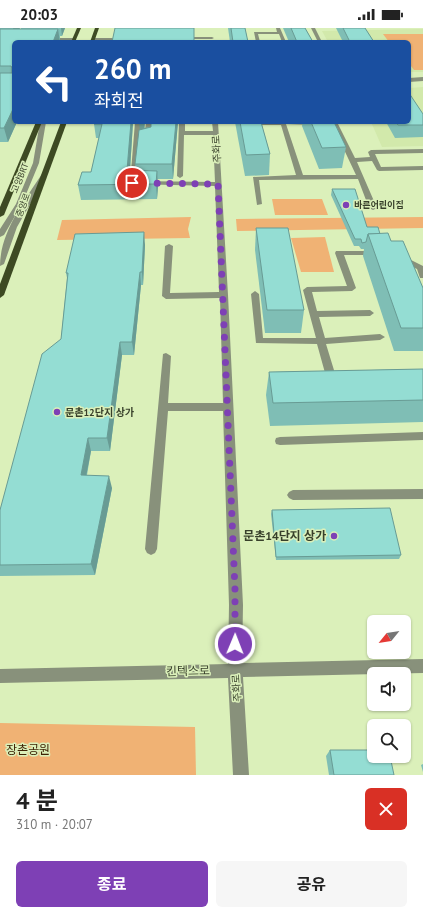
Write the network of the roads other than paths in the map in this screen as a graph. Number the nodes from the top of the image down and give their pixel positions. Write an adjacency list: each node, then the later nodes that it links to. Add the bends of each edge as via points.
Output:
1 (79, 28): 11 (main road)
2 (96, 28): 8 (main road)
3 (313, 28): 14 (street)
4 (279, 30): 12 (street, via 256,33); 13 (street)
5 (175, 38): 6 (street)
6 (212, 38)
7 (39, 39): 10 (street)
8 (93, 39): 9 (street)
9 (129, 39)
10 (56, 40)
11 (73, 40)
12 (258, 40)
13 (283, 40)
14 (319, 40)
15 (411, 80): 16 (street)
16 (423, 80)
17 (38, 124): 41 (main road, 중앙로)
18 (43, 124): 42 (street, 고양BRT, via 36,162 19,204)
19 (63, 124): 34 (main road, 중앙로)
20 (138, 124): 29 (street)
21 (150, 124): 29 (street, via 148,140)
22 (182, 124): 28 (street)
23 (242, 124): 24 (street)
24 (275, 124)
25 (283, 124): 36 (street)
26 (333, 124): 32 (street)
27 (215, 127): 28 (street); 38 (street, 주화로)
28 (183, 133): 35 (street)
29 (137, 141): 38 (street, via 132,183)
30 (423, 151): 31 (street, via 371,152)
31 (375, 159): 32 (street); 33 (street, via 379,169)
32 (353, 160): 37 (street)
33 (423, 168)
34 (46, 171): 46 (street, 고양BRT, via 12,227); 50 (main road, 중앙로)
35 (180, 176)
36 (300, 177): 37 (street); 39 (street, via 255,178)
37 (360, 177): 40 (street)
38 (218, 184): 49 (street, 주화로)
39 (259, 204)
40 (373, 208)
41 (0, 215)
42 (0, 235)
43 (169, 246): 49 (street, via 166,296)
44 (383, 253): 52 (street, via 339,254 352,288 307,290)
45 (396, 256): 47 (street)
46 (0, 264)
47 (422, 271)
48 (255, 294): 54 (street, via 259,341)
49 (224, 295): 57 (street, 주화로)
50 (0, 296)
51 (370, 313): 52 (street)
52 (314, 314): 54 (street)
53 (380, 338): 54 (street)
54 (321, 342): 56 (street)
55 (166, 356): 58 (street)
56 (331, 380)
57 (228, 407): 58 (street); 65 (street, 주화로, via 236,605)
58 (163, 408): 63 (street)
59 (423, 436): 60 (street)
60 (280, 441)
61 (423, 494): 62 (street)
62 (293, 495)
63 (151, 549)
64 (423, 666): 65 (street, 킨텍스로)
65 (235, 670): 66 (street, 킨텍스로); 67 (street, 주화로)
66 (0, 676)
67 (241, 775)

